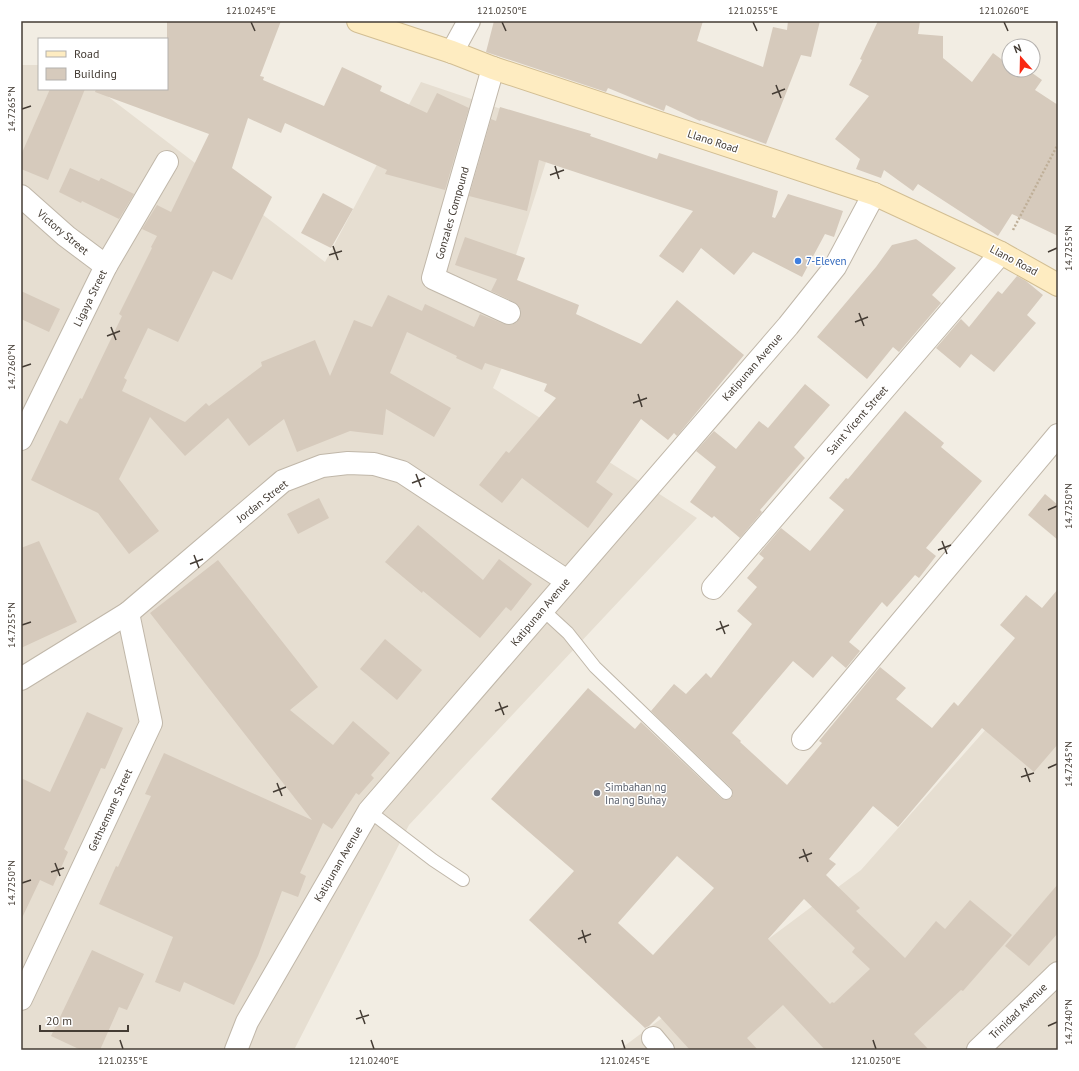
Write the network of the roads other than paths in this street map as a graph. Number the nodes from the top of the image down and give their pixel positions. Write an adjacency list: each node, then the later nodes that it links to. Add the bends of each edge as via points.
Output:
1 (358, 21): 3 (main road, Llano Road)
2 (469, 21): 3 (street)
3 (452, 52): 4 (main road, Llano Road)
4 (493, 68): 6 (main road, Llano Road); 11 (street, Gonzales Compound, via 433,278)
5 (167, 162): 9 (street, Ligaya Street)
6 (874, 194): 8 (main road, Llano Road); 14 (street, Katipunan Avenue, via 835,267)
7 (21, 196): 9 (street, Victory Street, via 66,236)
8 (1001, 253): 10 (main road, Llano Road); 15 (street, Saint Vicent Street)
9 (106, 266): 13 (street, Ligaya Street)
10 (1058, 285)
11 (509, 313)
12 (1058, 435): 19 (street)
13 (21, 439)
14 (567, 581): 16 (street, Katipunan Avenue); 17 (street, Jordan Street, via 402,472 374,464 348,463 322,466 284,481)
15 (713, 588)
16 (543, 610): 20 (lane, via 568,633 595,667); 21 (street, Katipunan Avenue)
17 (128, 613): 18 (street, Jordan Street); 24 (street, Gethsemane Street, via 151,723)
18 (21, 680)
19 (802, 739)
20 (726, 793)
21 (369, 811): 22 (lane); 25 (street, Katipunan Avenue, via 247,1022)
22 (463, 880)
23 (1058, 973): 26 (street, Trinidad Avenue)
24 (21, 998)
25 (236, 1050)
26 (978, 1050)

